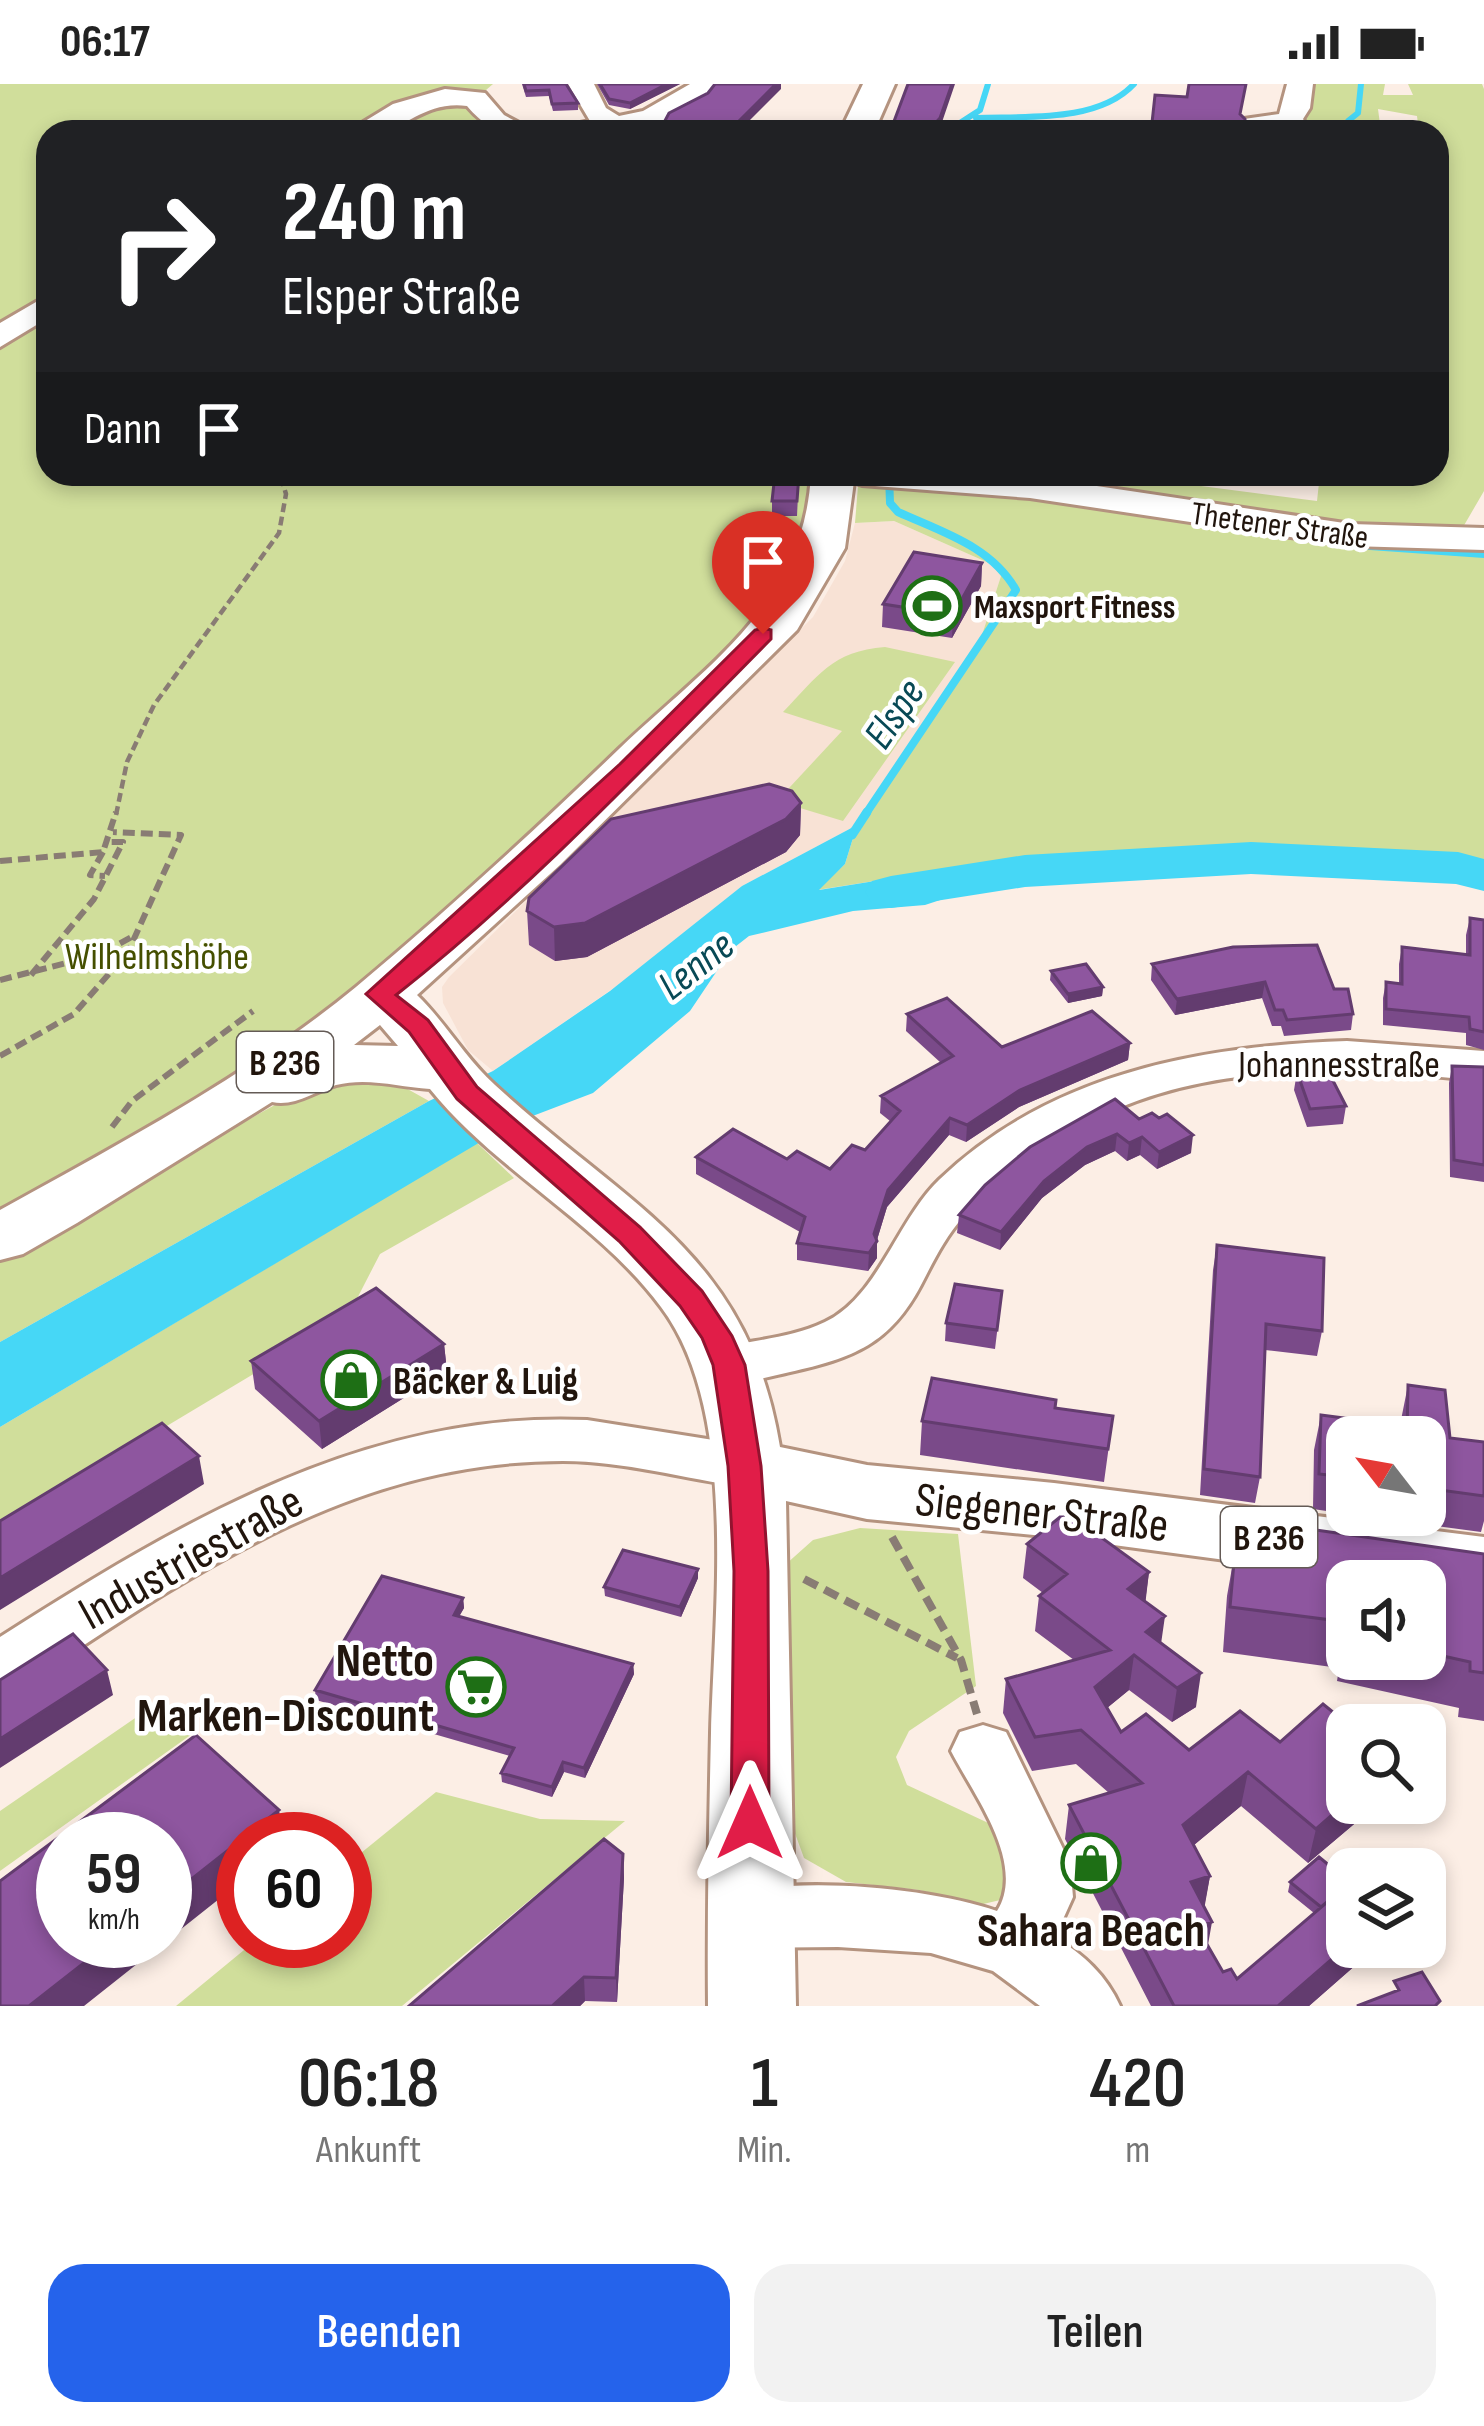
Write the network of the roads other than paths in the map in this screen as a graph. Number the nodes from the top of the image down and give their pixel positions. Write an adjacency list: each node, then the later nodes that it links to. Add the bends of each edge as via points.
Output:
1 (581, 84): 7 (street, via 595,113)
2 (709, 84): 8 (street)
3 (880, 84): 9 (main road)
4 (1300, 84): 10 (street)
5 (382, 120): 6 (street, via 458,95 476,99)
6 (493, 120)
7 (614, 120)
8 (645, 120)
9 (863, 120)
10 (1294, 120)
11 (36, 312): 12 (street)
12 (0, 337)
13 (831, 486): 16 (main road, via 822,548 780,616 425,959)
14 (1020, 486): 15 (street, Thetener Straße, via 1351,535)
15 (1484, 539)
16 (405, 1049): 18 (main road, via 307,1073 188,1128); 19 (main road, via 630,1234 691,1299)
17 (1484, 1066): 19 (street, Johannesstraße, via 1312,1054 1210,1063 1130,1084 1044,1124 971,1179 920,1237 862,1327)
18 (0, 1238)
19 (729, 1365): 20 (main road)
20 (745, 1466): 21 (main road, Siegener Straße / B 236, via 867,1492); 22 (street, Industriestraße, via 567,1440 494,1441 407,1458 319,1483 237,1520); 24 (main road)
21 (1484, 1566)
22 (0, 1668)
23 (983, 1751): 25 (street, via 1040,1880 1039,1900)
24 (750, 1918): 25 (street, via 896,1919); 26 (main road)
25 (1013, 1947): 27 (street, via 1060,1976)
26 (752, 2006)
27 (1084, 2006)

